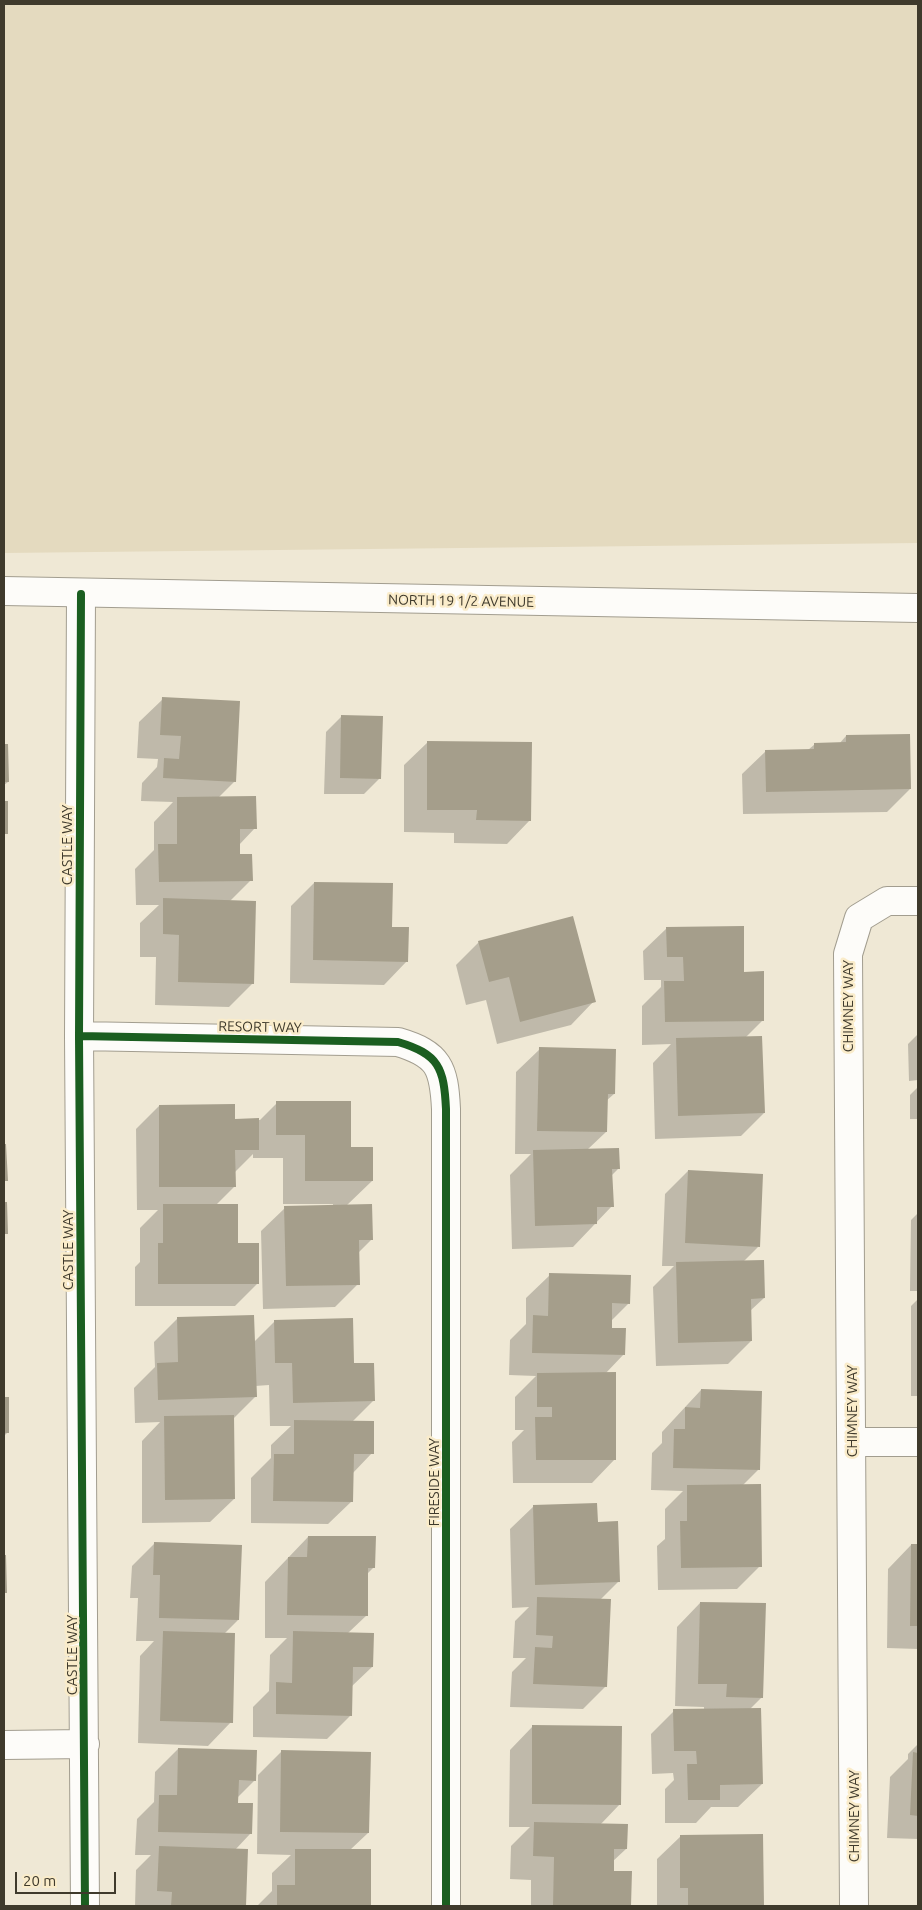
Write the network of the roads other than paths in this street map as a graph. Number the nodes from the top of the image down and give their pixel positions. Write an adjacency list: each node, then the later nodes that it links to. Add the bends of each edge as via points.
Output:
1 (4, 591): 2 (street, NORTH 19 1/2 AVENUE)
2 (81, 594): 3 (street, NORTH 19 1/2 AVENUE); 5 (street, CASTLE WAY)
3 (918, 608)
4 (918, 901): 7 (street, CHIMNEY WAY, via 887,901 859,918 848,954)
5 (79, 1036): 6 (street, RESORT WAY, via 398,1042 418,1048); 9 (street, CASTLE WAY)
6 (435, 1060): 12 (street, FIRESIDE WAY, via 445,1083 446,1108)
7 (852, 1442): 8 (street); 13 (street, CHIMNEY WAY)
8 (918, 1442)
9 (85, 1744): 10 (street); 11 (street, CASTLE WAY)
10 (4, 1745)
11 (85, 1906)
12 (446, 1906)
13 (854, 1906)

